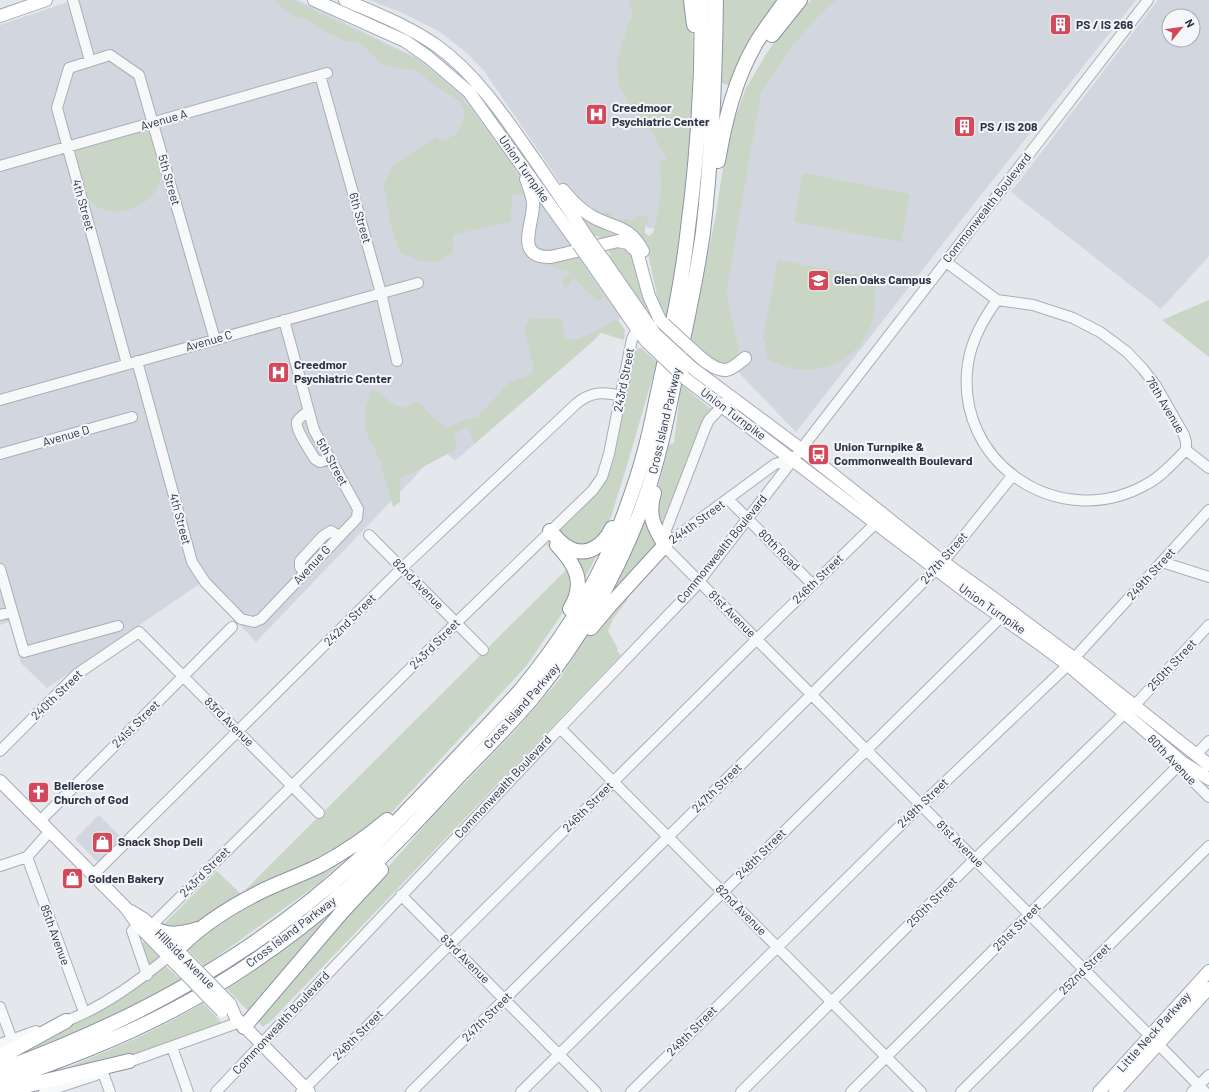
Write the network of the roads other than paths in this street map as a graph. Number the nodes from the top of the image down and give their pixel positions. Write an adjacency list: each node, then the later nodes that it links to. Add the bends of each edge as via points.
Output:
1 (46, 0): 11 (main road)
2 (73, 0): 12 (street)
3 (314, 0): 18 (main road, Union Turnpike, via 405,41 428,57 469,92)
4 (345, 0): 17 (main road, Union Turnpike, via 412,30 456,61 485,91)
5 (691, 0): 15 (highway, via 696,54)
6 (702, 0): 15 (highway, Cross Island Parkway)
7 (716, 0): 23 (highway, Cross Island Parkway, via 712,139)
8 (786, 0): 20 (highway, via 771,19 741,73 723,130)
9 (800, 0): 20 (highway, via 778,26 747,76 726,131)
10 (1148, 0): 22 (street, Commonwealth Boulevard)
11 (0, 16)
12 (90, 61): 14 (street, 5th Street, via 110,55 139,75); 16 (street, 4th Street, via 69,68 57,108)
13 (324, 74): 14 (street, Avenue A); 25 (street, 6th Street)
14 (152, 123): 16 (street, Avenue A); 31 (street, 5th Street)
15 (697, 136): 42 (highway, Cross Island Parkway, via 681,279)
16 (67, 147): 19 (street, Avenue A); 34 (street, 4th Street)
17 (526, 149): 21 (main road, Union Turnpike); 28 (main road, via 584,212 624,229 638,241 644,253)
18 (517, 158): 21 (main road, Union Turnpike); 28 (main road, via 530,189 533,204 527,240 535,255 550,257 618,241 628,243 637,252 649,296)
19 (0, 166)
20 (716, 174): 23 (highway)
21 (583, 241): 29 (main road, Union Turnpike, bridge)
22 (946, 262): 26 (street, 76th Avenue); 43 (street, Commonwealth Boulevard)
23 (695, 281): 41 (highway, Cross Island Parkway)
24 (418, 283): 25 (street, Avenue C)
25 (381, 293): 27 (street, Avenue C); 33 (street, 6th Street)
26 (997, 300): 44 (street, 76th Avenue, via 1033,305 1084,323 1127,352 1156,386 1184,435); 49 (street, via 979,329 971,350 967,376 968,392 973,417 984,442)
27 (284, 320): 31 (street, Avenue C); 39 (street, 5th Street)
28 (662, 322): 32 (main road, bridge, via 709,365 726,370)
29 (641, 326): 30 (main road, Union Turnpike); 35 (street, 243rd Street, via 632,339)
30 (651, 338): 36 (main road, Union Turnpike, bridge); 38 (main road, Union Turnpike, bridge, via 686,379)
31 (215, 340): 34 (street, Avenue C)
32 (745, 358)
33 (397, 361)
34 (132, 363): 37 (street, Avenue C); 68 (street, 4th Street, via 192,562 205,582 241,620 254,622)
35 (621, 396): 55 (street, 243rd Street, via 602,477 588,495); 61 (street, 242nd Street, via 598,392 579,401)
36 (731, 396): 38 (street); 43 (main road, Union Turnpike)
37 (0, 400)
38 (723, 406): 47 (main road, Union Turnpike); 57 (street, via 711,417 706,426 666,530)
39 (309, 411): 46 (street, 5th Street, via 314,430); 46 (street, via 298,419 299,431 315,460 320,462)
40 (132, 417): 45 (street, Avenue D)
41 (663, 437): 57 (highway, via 660,474 651,515); 77 (highway, Cross Island Parkway, via 641,509 622,556 597,605)
42 (646, 447): 55 (highway, via 609,534 601,544 591,550 575,551); 76 (highway, Cross Island Parkway, via 634,486 605,559 577,610)
43 (801, 449): 47 (street, Commonwealth Boulevard); 59 (main road, Union Turnpike)
44 (1186, 450): 48 (street, 76th Avenue); 49 (street, via 1148,484 1129,493 1100,500 1058,498 1028,486)
45 (0, 454)
46 (330, 459): 51 (street, 5th Street)
47 (793, 459): 50 (street, 244th Street, via 775,464); 53 (street, Commonwealth Boulevard); 54 (main road, Union Turnpike)
48 (1209, 468)
49 (1013, 475): 59 (street, 247th Street)
50 (728, 500): 53 (street, 80th Road); 57 (street, 244th Street)
51 (358, 509): 68 (street, Avenue G, via 356,518)
52 (1209, 510): 58 (street, 249th Street)
53 (747, 518): 63 (street, Commonwealth Boulevard); 64 (street, 80th Road)
54 (876, 523): 59 (main road, Union Turnpike); 64 (street, 246th Street)
55 (548, 533): 69 (street, 243rd Street); 76 (highway, via 572,563 578,587 574,603 559,627)
56 (369, 535): 61 (street, 82nd Avenue)
57 (665, 545): 63 (street, 81st Avenue); 77 (highway)
58 (1162, 562): 62 (street); 78 (street, 249th Street)
59 (940, 565): 67 (main road, Union Turnpike, via 970,595); 78 (main road, Union Turnpike, via 996,600); 80 (street, 247th Street)
60 (0, 568): 65 (street)
61 (402, 568): 69 (street, 82nd Avenue); 84 (street, 242nd Street)
62 (1209, 577)
63 (699, 582): 74 (street, 81st Avenue); 83 (street, Commonwealth Boulevard)
64 (812, 584): 74 (street, 246th Street)
65 (12, 612): 66 (street); 71 (street, via 24,652)
66 (0, 615)
67 (1002, 616): 78 (main road, Union Turnpike); 86 (street, 248th Street)
68 (261, 619)
69 (456, 623): 75 (street, 82nd Avenue); 95 (street, 243rd Street)
70 (1209, 624): 81 (street, 250th Street)
71 (118, 626)
72 (232, 627): 79 (street, 241st Street)
73 (139, 632): 79 (street, 83rd Avenue); 87 (street, 240th Street, via 77,674)
74 (757, 639): 80 (street, 81st Avenue); 94 (street, 246th Street)
75 (483, 650)
76 (545, 659): 93 (highway, Cross Island Parkway, via 509,703)
77 (561, 660): 96 (highway, Cross Island Parkway, via 516,716)
78 (1071, 662): 81 (main road, Union Turnpike); 82 (main road, Union Turnpike); 98 (street, 249th Street)
79 (184, 676): 84 (street, 83rd Avenue); 100 (street, 241st Street)
80 (812, 694): 86 (street, 81st Avenue); 102 (street, 247th Street)
81 (1135, 705): 88 (main road, Union Turnpike)
82 (1125, 713): 89 (main road, Union Turnpike); 105 (street, 250th Street)
83 (560, 728): 94 (street, 82nd Avenue); 109 (street, Commonwealth Boulevard)
84 (238, 731): 95 (street, 83rd Avenue); 107 (street, 242nd Street)
85 (1209, 741): 88 (street)
86 (866, 749): 98 (street, 81st Avenue); 108 (street, 248th Street)
87 (0, 751)
88 (1196, 755): 90 (main road, Union Turnpike)
89 (1180, 764): 91 (main road, Union Turnpike); 97 (street, 80th Avenue); 110 (street, 251st Street)
90 (1209, 765)
91 (1209, 780)
92 (0, 781): 100 (main road, Hillside Avenue)
93 (436, 781): 112 (highway, via 349,849 241,902); 135 (highway, Cross Island Parkway, via 355,862 297,911 244,949 176,991 114,1024 55,1050)
94 (614, 782): 102 (street, 82nd Avenue); 113 (street, 246th Street)
95 (292, 786): 99 (street, 83rd Avenue); 111 (street, 243rd Street)
96 (442, 795): 125 (highway, via 413,835); 138 (highway, Cross Island Parkway, via 349,888 294,933 235,974 131,1031)
97 (1209, 797)
98 (921, 805): 105 (street, 81st Avenue); 114 (street, 249th Street)
99 (319, 813)
100 (40, 821): 101 (main road, Hillside Avenue)
101 (50, 831): 104 (street); 107 (main road, Hillside Avenue)
102 (668, 837): 108 (street, 82nd Avenue); 120 (street, 247th Street)
103 (1209, 846): 116 (street, 252nd Street)
104 (27, 857): 106 (street); 123 (street, 85th Avenue)
105 (975, 859): 110 (street, 81st Avenue); 121 (street, 250th Street)
106 (0, 866)
107 (93, 875): 111 (main road, Hillside Avenue, via 126,908 144,919)
108 (723, 892): 114 (street, 82nd Avenue); 131 (street, 248th Street)
109 (401, 895): 113 (street, 83rd Avenue); 129 (street, Commonwealth Boulevard)
110 (1030, 914): 116 (street, 81st Avenue); 133 (street, 251st Street)
111 (144, 926): 112 (highway, via 173,933); 115 (main road, Hillside Avenue); 118 (street, via 132,931)
112 (203, 927): 115 (highway)
113 (450, 944): 120 (street, 83rd Avenue); 140 (street, 246th Street)
114 (777, 947): 121 (street, 82nd Avenue); 149 (street, 249th Street)
115 (177, 957): 118 (street); 125 (main road, Hillside Avenue, bridge)
116 (1084, 969): 127 (street, 81st Avenue); 153 (street, 252nd Street)
117 (1209, 971): 127 (main road, Little Neck Parkway)
118 (147, 975): 123 (street)
119 (1209, 988): 127 (main road, Little Neck Parkway)
120 (504, 999): 131 (street, 83rd Avenue); 146 (street, 247th Street)
121 (832, 1002): 133 (street, 82nd Avenue); 150 (street, 250th Street)
122 (0, 1007): 126 (street)
123 (84, 1012): 124 (street)
124 (66, 1021): 126 (street); 132 (highway)
125 (240, 1022): 129 (main road, Hillside Avenue); 130 (street)
126 (12, 1040): 128 (street)
127 (1154, 1040): 139 (street, 81st Avenue); 154 (main road, Little Neck Parkway); 155 (main road, Little Neck Parkway)
128 (0, 1044)
129 (261, 1044): 140 (main road, Hillside Avenue); 145 (street, Commonwealth Boulevard)
130 (172, 1047): 134 (street); 144 (street)
131 (559, 1054): 147 (street, 248th Street); 148 (street, 83rd Avenue)
132 (0, 1057)
133 (886, 1057): 151 (street, 251st Street); 152 (street, 82nd Avenue)
134 (129, 1061): 136 (street); 141 (highway)
135 (0, 1070)
136 (103, 1073): 142 (street); 143 (street)
137 (1209, 1075): 139 (street)
138 (0, 1082)
139 (1198, 1090)
140 (305, 1091)
141 (0, 1092)
142 (44, 1092)
143 (110, 1092)
144 (188, 1092)
145 (216, 1092)
146 (411, 1092)
147 (521, 1092)
148 (596, 1092)
149 (631, 1092)
150 (741, 1092)
151 (851, 1092)
152 (921, 1092)
153 (961, 1092)
154 (1099, 1092)
155 (1115, 1092)

